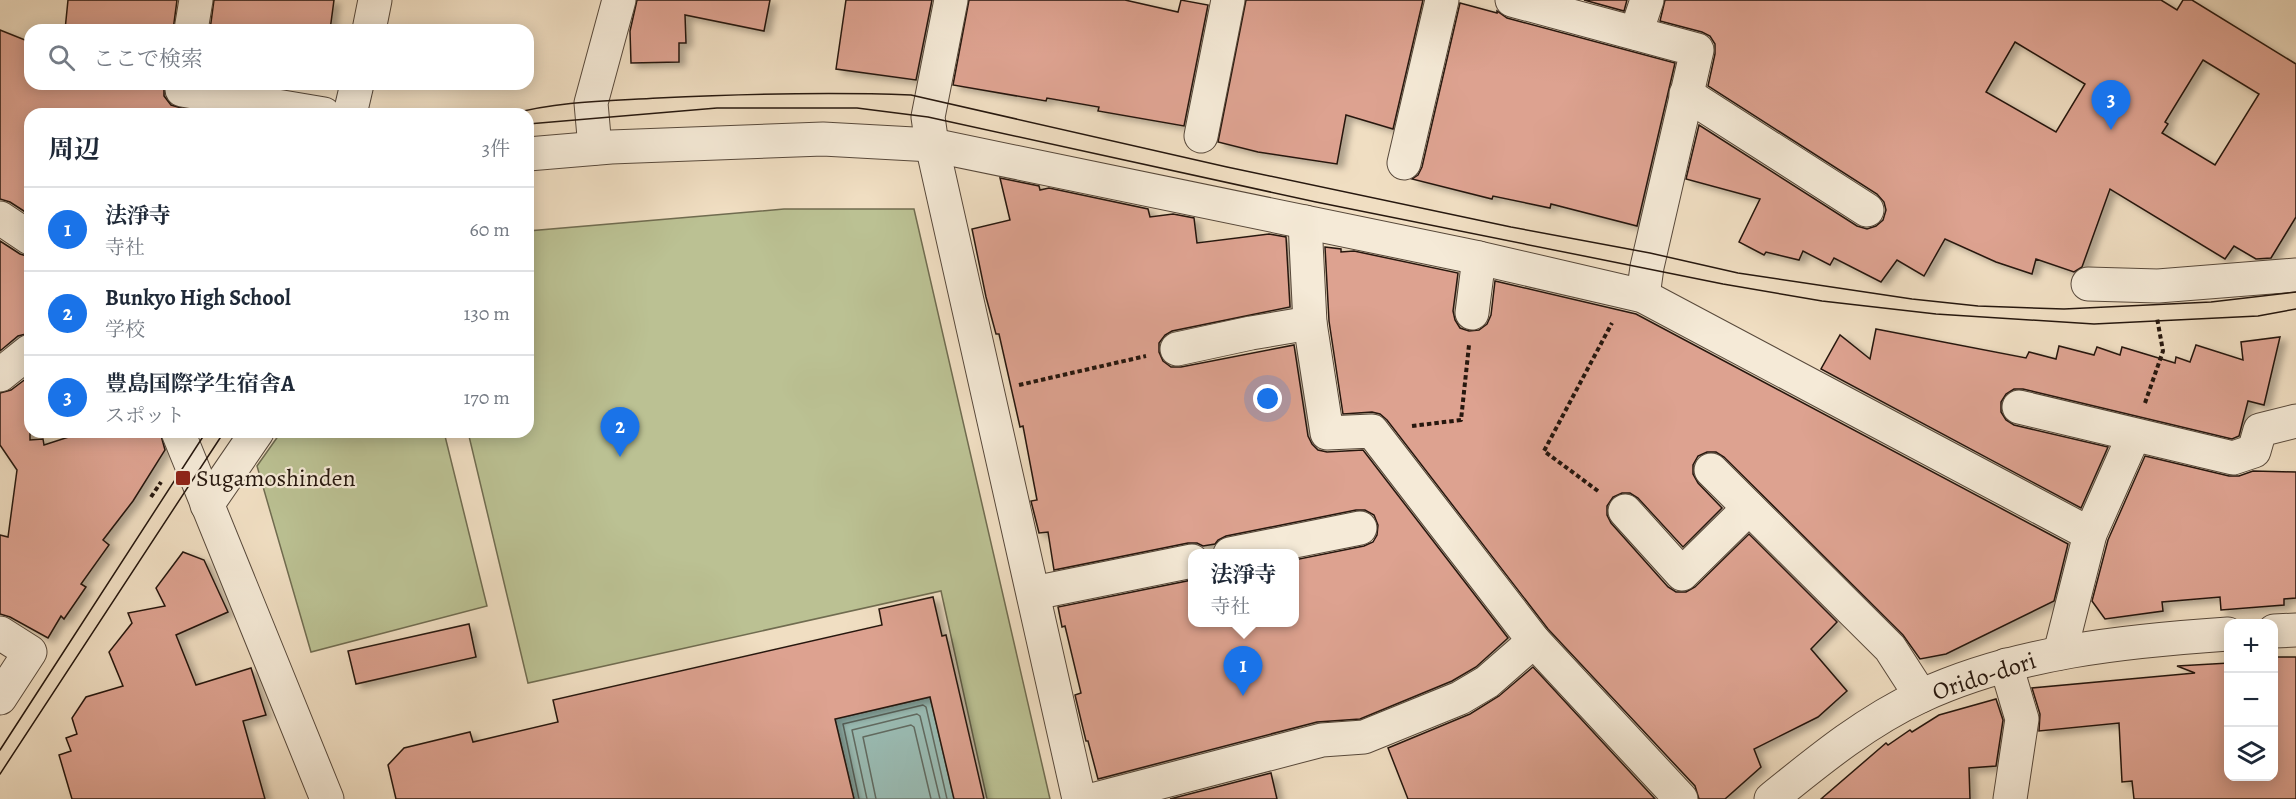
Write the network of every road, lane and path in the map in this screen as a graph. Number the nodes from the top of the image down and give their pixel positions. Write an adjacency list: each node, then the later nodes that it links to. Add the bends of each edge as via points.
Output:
1 (196, 0): 9 (street)
2 (375, 0): 10 (street)
3 (619, 0): 19 (street, via 591,103)
4 (951, 0): 18 (street, via 928,117)
5 (1228, 0): 17 (street)
6 (1442, 0): 21 (street)
7 (1512, 0): 11 (street)
8 (1647, 0): 11 (street)
9 (192, 24)
10 (370, 24)
11 (1636, 33): 14 (street, via 1696,50)
12 (182, 90): 15 (street)
13 (356, 90): 16 (street)
14 (1686, 93): 22 (street); 30 (street, via 1647,267)
15 (288, 108)
16 (351, 108)
17 (1201, 136)
18 (932, 145): 19 (street, via 823,139); 24 (street); 36 (street)
19 (595, 148): 20 (street)
20 (534, 153)
21 (1404, 162)
22 (1867, 210)
23 (0, 218): 25 (street)
24 (1305, 222): 26 (street); 32 (street)
25 (24, 234)
26 (1479, 258): 30 (street); 31 (street)
27 (2296, 275): 29 (street)
28 (2088, 284): 29 (street)
29 (2158, 286): 40 (path, via 2157,322 2163,351)
30 (1636, 295): 46 (path, via 1544,451); 48 (street)
31 (1472, 313): 39 (path, via 1461,420)
32 (1310, 322): 33 (street); 39 (street, via 1327,433)
33 (1177, 349): 36 (path)
34 (24, 356): 35 (street)
35 (0, 375)
36 (988, 392): 51 (street)
37 (2019, 407): 40 (street)
38 (2296, 421): 40 (street, via 2260,430 2254,451 2233,458)
39 (1372, 431): 56 (street)
40 (2134, 435): 48 (street)
41 (183, 438): 44 (street)
42 (253, 438): 44 (street)
43 (1711, 470): 45 (street)
44 (207, 505): 61 (street)
45 (1749, 508): 46 (street, via 1682,574); 59 (street, via 1890,648)
46 (1625, 511)
47 (1360, 528): 49 (street)
48 (2090, 534): 57 (street)
49 (1255, 549)
50 (1188, 562): 51 (street)
51 (1034, 593): 62 (street)
52 (2296, 630): 53 (street)
53 (2278, 631)
54 (0, 633): 60 (street, via 30,652)
55 (2224, 634): 57 (street, Orido-dori)
56 (1533, 641): 63 (street, via 1469,693 1364,737 1322,740); 64 (street)
57 (2060, 653): 58 (street, Orido-dori)
58 (2006, 664): 59 (street, Orido-dori); 66 (street, via 2022,719)
59 (1921, 696): 65 (street, Orido-dori, via 1839,743)
60 (0, 698)
61 (327, 799)
62 (1079, 799)
63 (1096, 799)
64 (1681, 799)
65 (1771, 799)
66 (2010, 799)

